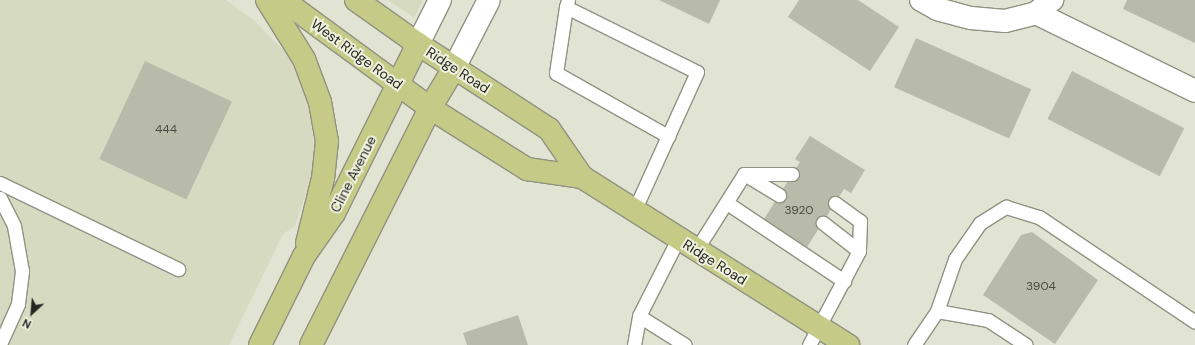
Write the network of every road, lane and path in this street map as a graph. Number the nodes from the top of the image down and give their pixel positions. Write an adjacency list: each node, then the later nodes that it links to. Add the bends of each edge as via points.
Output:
1 (267, 0): 27 (main road, via 304,59 320,102 327,141 323,178)
2 (283, 0): 11 (main road, West Ridge Road)
3 (440, 0): 9 (street, Cline Avenue)
4 (489, 0): 10 (street)
5 (921, 0): 8 (street, via 937,9 971,18 1005,21)
6 (358, 1): 9 (main road)
7 (567, 3): 14 (lane, via 556,73); 14 (lane, via 697,72)
8 (1044, 6): 12 (street)
9 (418, 44): 10 (main road, Ridge Road); 11 (main road, Cline Avenue)
10 (454, 68): 13 (main road); 17 (main road, Ridge Road, via 549,129)
11 (398, 84): 13 (main road, West Ridge Road); 27 (main road, Cline Avenue, via 334,213)
12 (1195, 91)
13 (430, 108): 17 (main road, Ridge Road, via 527,170); 36 (main road)
14 (668, 136): 23 (lane)
15 (744, 174): 16 (lane); 19 (lane); 21 (lane)
16 (792, 174)
17 (582, 177): 23 (main road, Ridge Road)
18 (0, 183): 28 (lane)
19 (779, 195)
20 (0, 198): 34 (lane, via 14,226 22,271 18,304)
21 (727, 203): 25 (lane); 29 (lane)
22 (835, 203): 26 (lane, via 860,220)
23 (634, 211): 25 (main road, Ridge Road)
24 (823, 222): 26 (lane)
25 (687, 244): 31 (lane); 33 (main road, Ridge Road)
26 (859, 252): 29 (lane)
27 (304, 256): 35 (main road, Cline Avenue)
28 (178, 269)
29 (844, 282): 33 (lane)
30 (937, 311): 32 (lane, via 955,259 980,223 1006,207 1039,217); 40 (lane); 41 (lane, via 988,320)
31 (638, 316): 37 (lane); 38 (lane)
32 (1195, 322)
33 (814, 336): 39 (main road, Ridge Road)
34 (0, 344)
35 (260, 345)
36 (311, 345)
37 (634, 345)
38 (685, 345)
39 (848, 345)
40 (914, 345)
41 (1026, 345)

